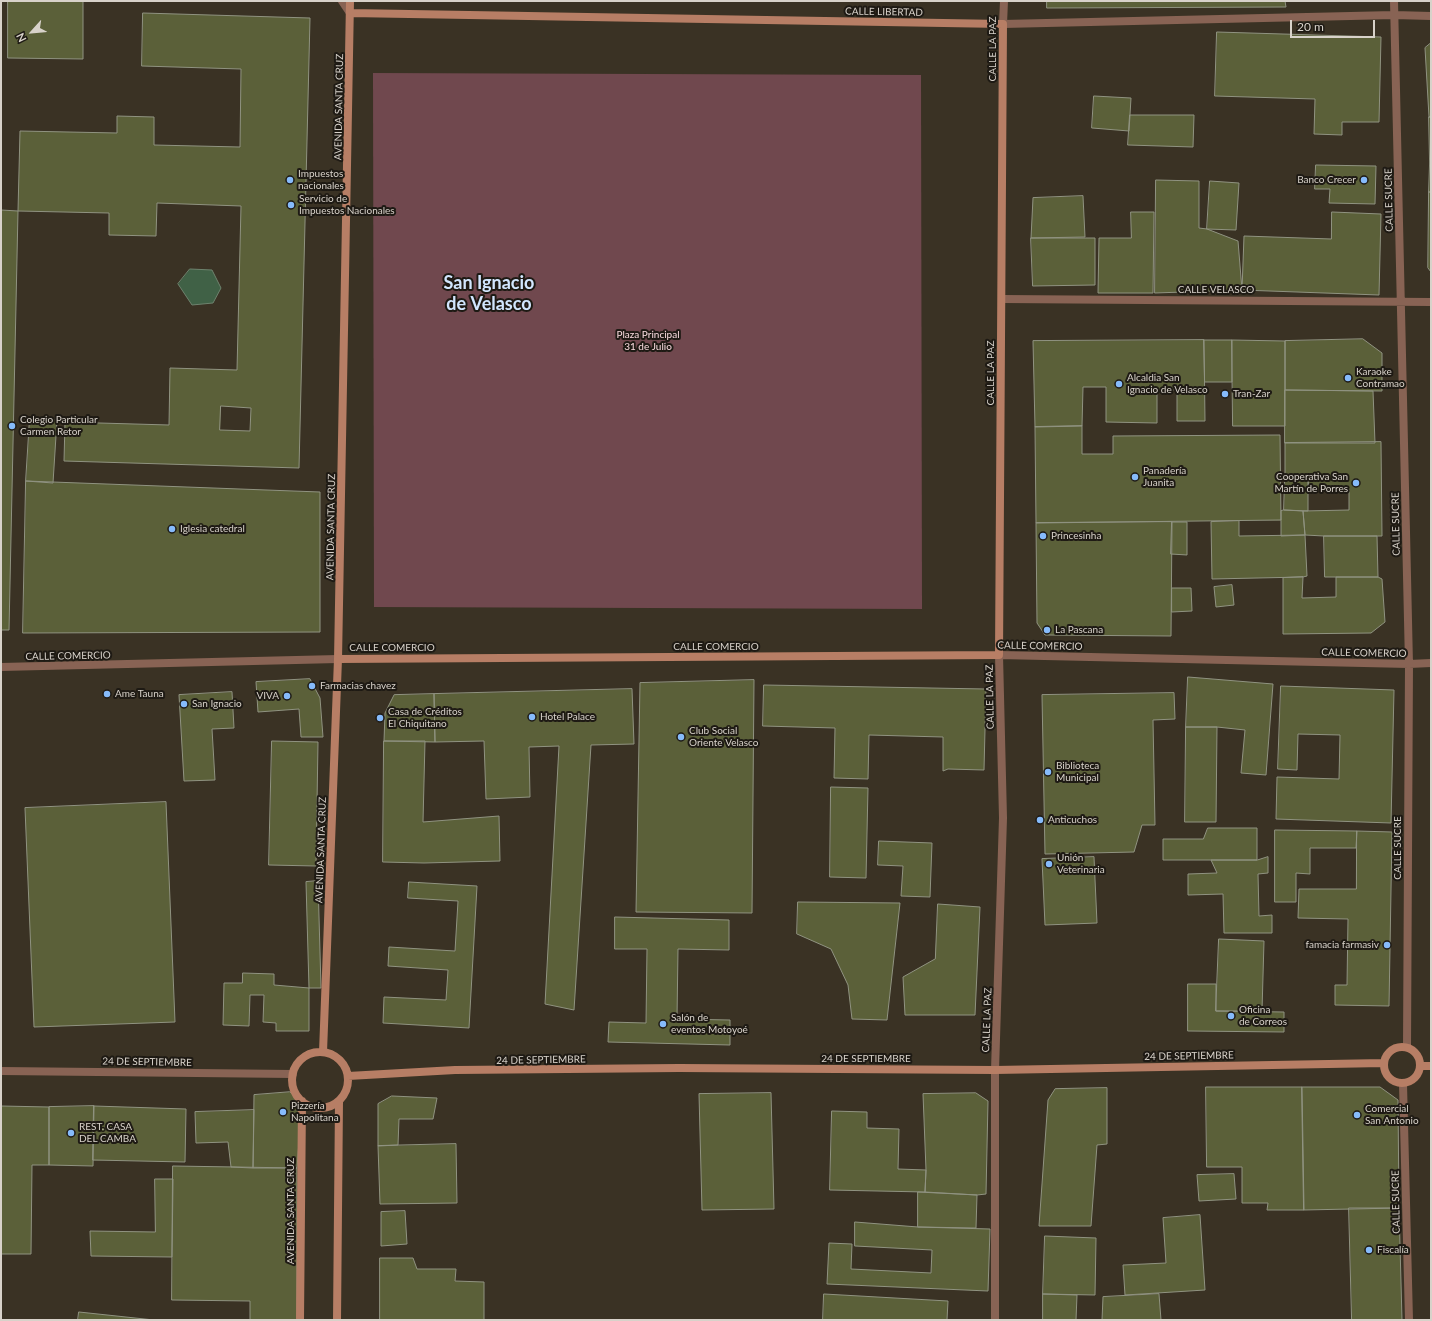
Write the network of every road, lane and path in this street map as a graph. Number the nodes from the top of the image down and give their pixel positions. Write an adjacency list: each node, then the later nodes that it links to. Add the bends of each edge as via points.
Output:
1 (342, 1): 5 (street)
2 (350, 1): 5 (main road, AVENIDA SANTA CRUZ)
3 (1004, 1): 8 (street, CALLE LA PAZ)
4 (1394, 1): 6 (street, CALLE SUCRE)
5 (350, 13): 8 (main road, CALLE LIBERTAD); 13 (main road, AVENIDA SANTA CRUZ)
6 (1394, 15): 7 (street, CALLE LIBERTAD); 8 (street, CALLE LIBERTAD); 10 (street, CALLE SUCRE)
7 (1431, 16)
8 (1003, 24): 9 (main road, CALLE LA PAZ)
9 (1002, 299): 10 (street, CALLE VELASCO); 12 (main road, CALLE LA PAZ)
10 (1402, 301): 11 (street, CALLE VELASCO); 15 (street, CALLE SUCRE)
11 (1431, 302)
12 (999, 655): 13 (main road, CALLE COMERCIO); 15 (street, CALLE COMERCIO); 22 (street, CALLE LA PAZ, via 1003,818)
13 (338, 658): 16 (street, CALLE COMERCIO); 18 (main road, AVENIDA SANTA CRUZ)
14 (1431, 663): 15 (street, CALLE COMERCIO)
15 (1410, 664): 17 (street, CALLE SUCRE)
16 (1, 667)
17 (1406, 1047): 19 (main road, via 1396,1047 1388,1053); 20 (main road, via 1418,1056)
18 (323, 1052): 24 (main road, via 315,1052 300,1060); 25 (main road, via 339,1060)
19 (1384, 1063): 22 (main road, 24 DE SEPTIEMBRE); 26 (main road, via 1386,1074 1394,1082)
20 (1421, 1066): 21 (main road); 26 (main road, via 1418,1075)
21 (1431, 1066)
22 (995, 1070): 25 (main road, 24 DE SEPTIEMBRE, via 671,1068 463,1070); 31 (street, CALLE LA PAZ)
23 (1, 1071): 24 (street, 24 DE SEPTIEMBRE)
24 (293, 1074): 27 (main road, via 294,1089)
25 (348, 1076): 28 (main road, via 348,1085)
26 (1403, 1084): 32 (street, CALLE SUCRE)
27 (302, 1101): 28 (main road, via 316,1108 324,1108); 29 (main road, AVENIDA SANTA CRUZ)
28 (338, 1101): 30 (main road)
29 (300, 1320)
30 (337, 1320)
31 (995, 1320)
32 (1409, 1320)

